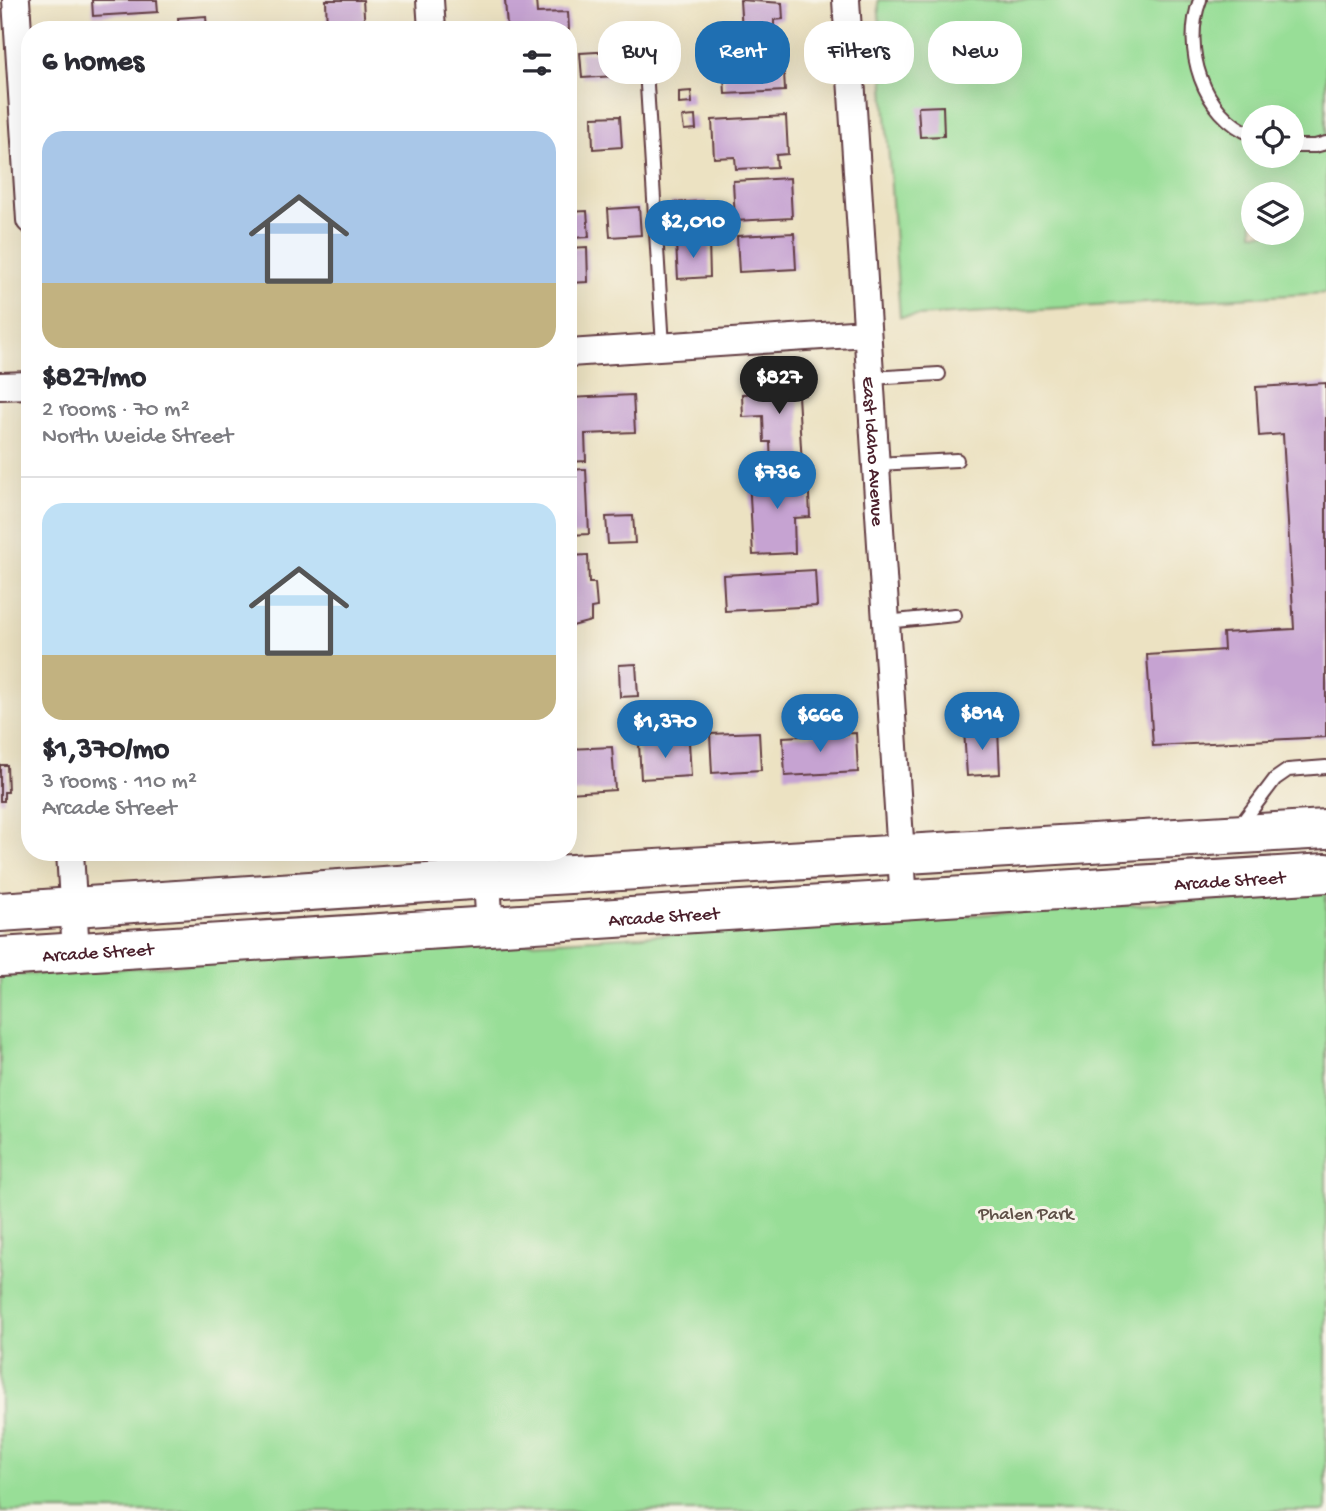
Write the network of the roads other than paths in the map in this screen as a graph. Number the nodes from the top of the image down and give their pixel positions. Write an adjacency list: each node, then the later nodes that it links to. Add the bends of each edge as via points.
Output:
1 (16, 0): 6 (street)
2 (430, 0): 5 (street)
3 (846, 0): 11 (street, East Idaho Avenue)
4 (1200, 0): 8 (lane, via 1194,16 1193,50 1202,84 1221,112)
5 (431, 21)
6 (21, 79)
7 (647, 84): 12 (lane)
8 (1241, 126)
9 (1326, 143): 10 (lane)
10 (1304, 146)
11 (867, 333): 12 (street); 15 (street, East Idaho Avenue)
12 (663, 346): 13 (street)
13 (577, 352)
14 (939, 374): 15 (lane)
15 (870, 378): 19 (street, East Idaho Avenue)
16 (21, 385): 17 (street)
17 (0, 386)
18 (957, 460): 19 (lane)
19 (876, 464): 21 (street, East Idaho Avenue)
20 (955, 615): 21 (lane)
21 (886, 622): 25 (street, East Idaho Avenue)
22 (1326, 767): 24 (lane, via 1289,770 1275,779)
23 (1326, 829): 24 (main road)
24 (1233, 835): 25 (main road)
25 (901, 854): 27 (main road); 29 (street, East Idaho Avenue)
26 (71, 861): 30 (street)
27 (486, 865): 30 (main road); 32 (street)
28 (1326, 873): 29 (main road, Arcade Street)
29 (904, 902): 32 (main road, Arcade Street)
30 (74, 907): 31 (main road); 33 (street)
31 (0, 912)
32 (490, 928): 33 (main road, Arcade Street)
33 (76, 953): 34 (main road, Arcade Street)
34 (0, 957)

